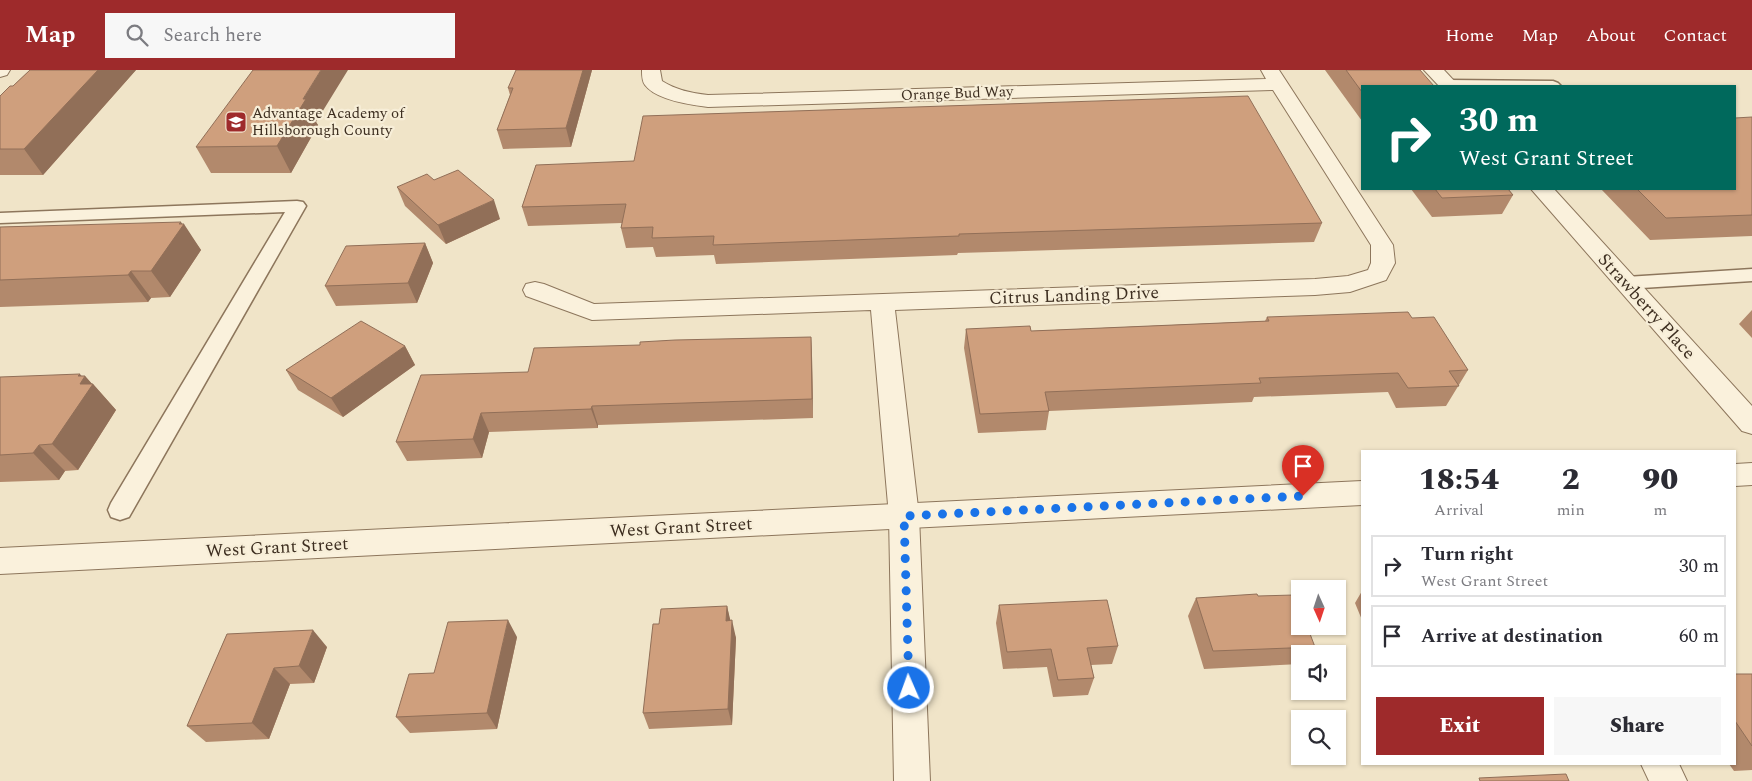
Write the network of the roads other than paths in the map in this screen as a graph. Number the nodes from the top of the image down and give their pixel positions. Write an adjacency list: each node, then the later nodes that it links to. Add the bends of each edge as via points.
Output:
1 (650, 70): 3 (street, Orange Bud Way, via 653,83 664,92 684,99 708,101 966,85)
2 (1433, 70): 4 (street)
3 (1275, 77): 10 (street, Citrus Landing Drive, via 1382,245 1383,263 1378,275 1350,284 1316,287)
4 (1449, 85)
5 (1543, 190): 8 (street, Strawberry Place)
6 (0, 218): 15 (lane, via 297,206)
7 (1752, 276): 8 (lane)
8 (1626, 283): 11 (street, Strawberry Place)
9 (535, 290): 10 (street, Citrus Landing Drive, via 592,312)
10 (882, 302): 16 (street)
11 (1752, 424)
12 (1752, 474): 13 (street)
13 (1736, 475)
14 (1361, 493): 16 (street, West Grant Street)
15 (120, 510)
16 (904, 516): 17 (street, West Grant Street); 19 (street)
17 (0, 561)
18 (1660, 765): 20 (street)
19 (912, 781)
20 (1669, 781)

